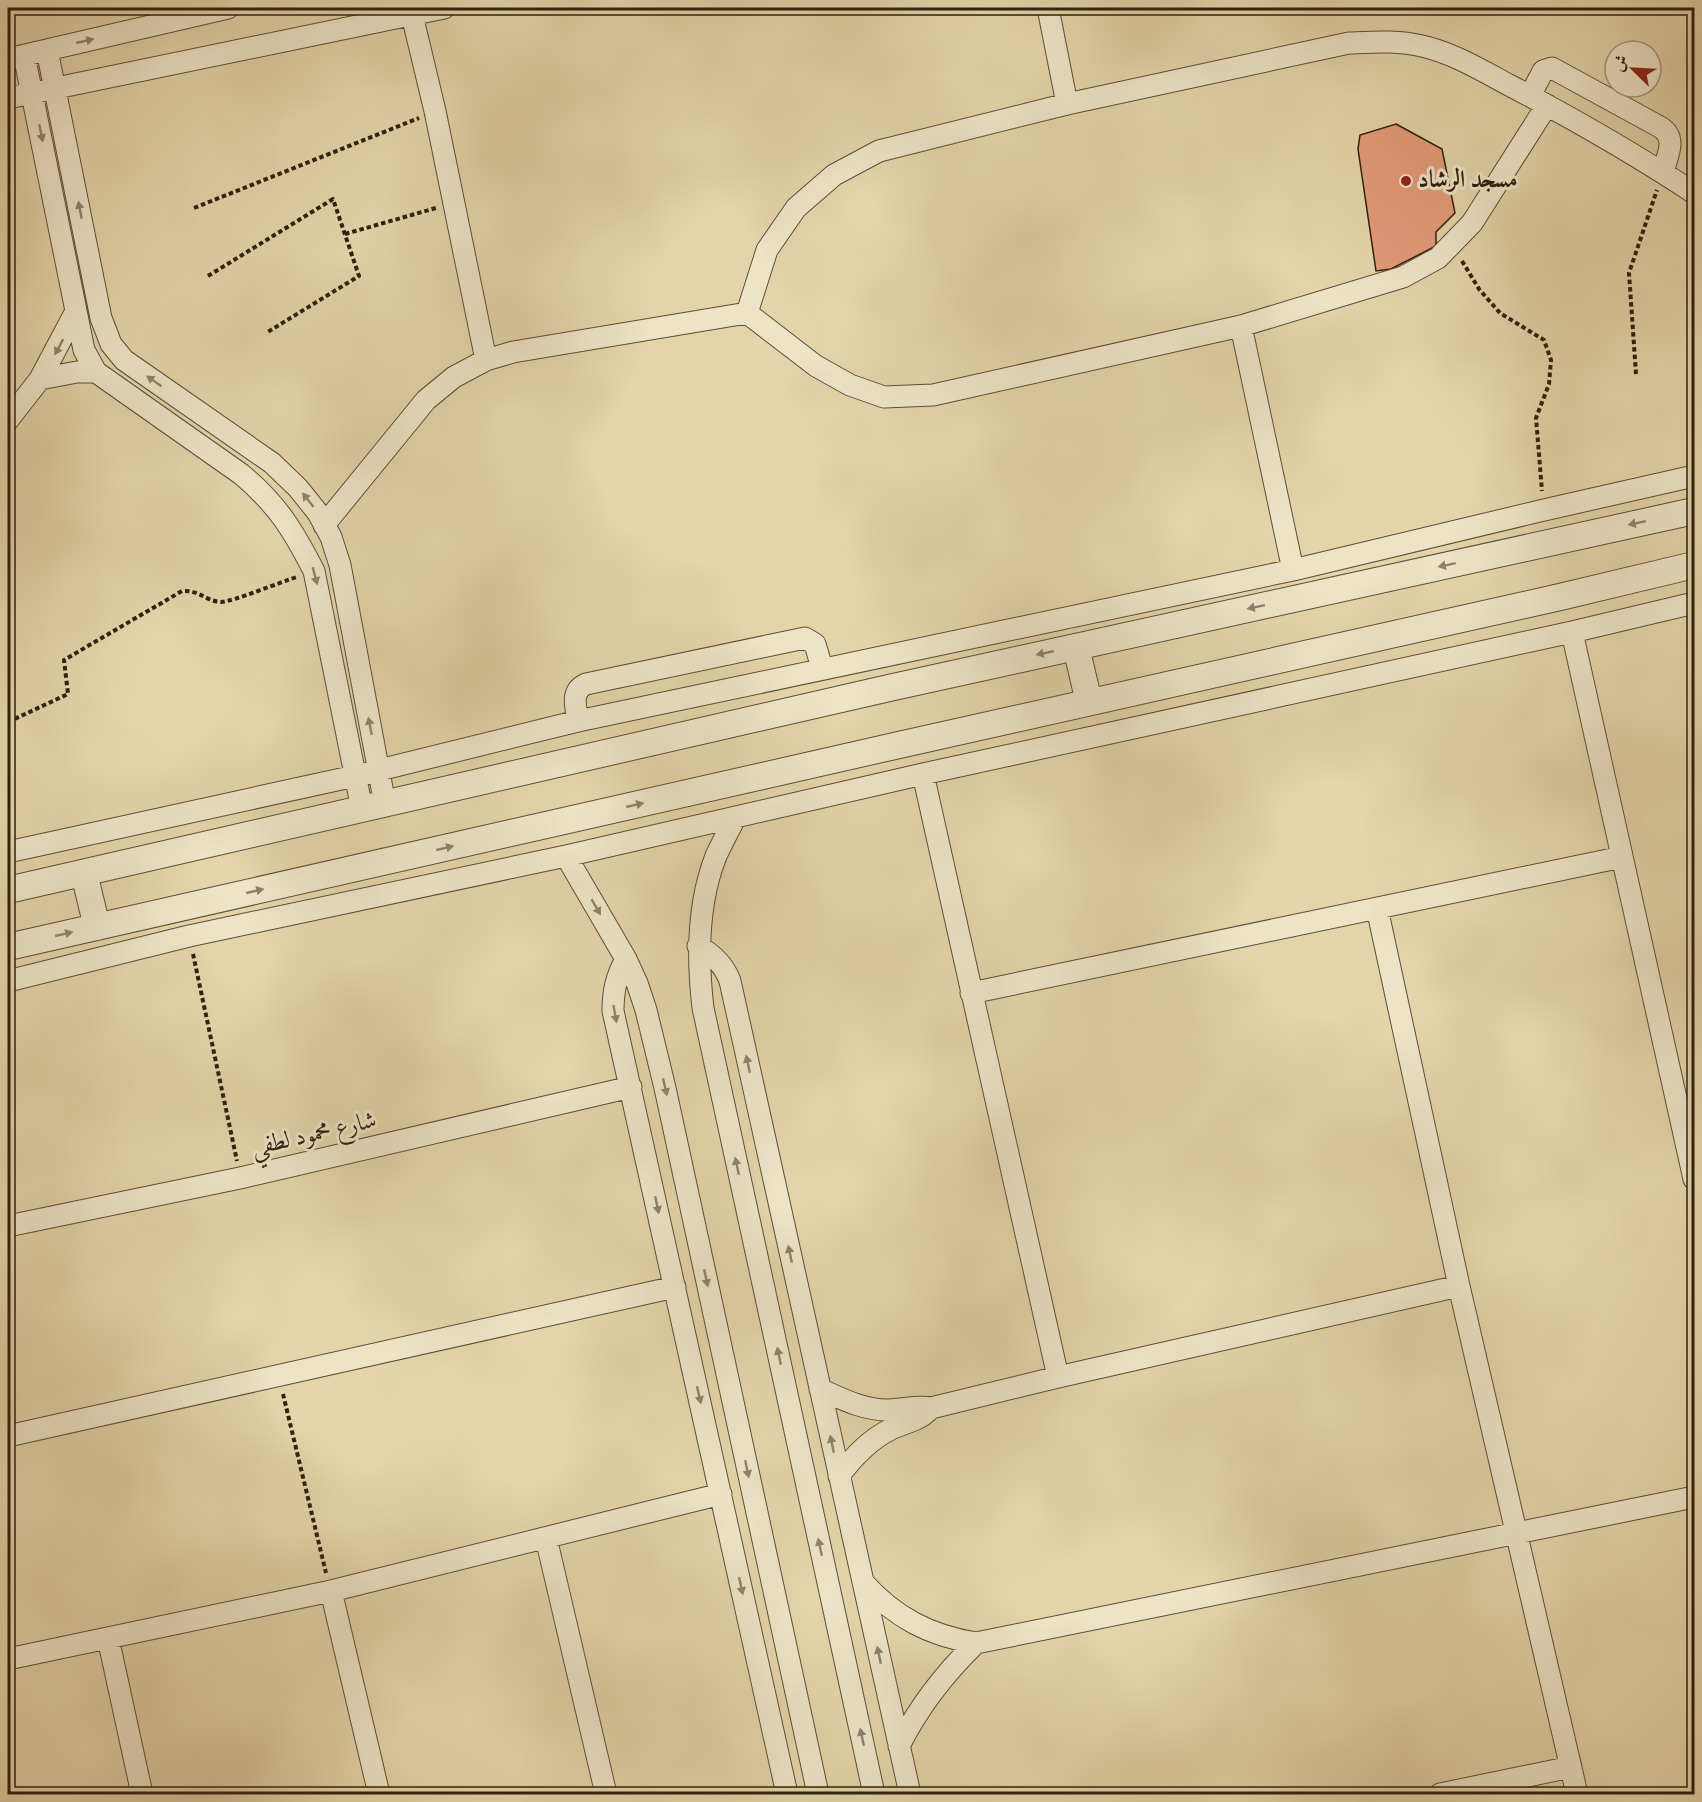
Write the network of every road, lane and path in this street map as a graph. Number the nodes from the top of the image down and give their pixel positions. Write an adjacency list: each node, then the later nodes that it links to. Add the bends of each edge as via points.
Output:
1 (228, 8): 5 (street, one-way to 1)
2 (444, 8): 4 (street)
3 (1048, 8): 11 (street)
4 (412, 15): 7 (street); 12 (street)
5 (47, 50): 6 (street); 7 (street)
6 (16, 57): 8 (street)
7 (56, 88): 8 (street); 28 (street, one-way to 7, via 124,360 111,344 101,318)
8 (33, 93): 9 (street); 20 (street, one-way to 20)
9 (8, 98)
10 (1539, 100): 11 (street, via 1456,57 1421,45 1385,41 1349,43); 13 (street); 13 (street, via 1543,71 1552,68 1660,127 1671,143); 18 (street, via 1472,223)
11 (1067, 104): 21 (street, via 879,151 834,175 796,208 767,250)
12 (435, 111): 15 (street); 16 (path)
13 (1663, 172): 14 (street); 26 (path, via 1629,273)
14 (1695, 193)
15 (454, 203): 17 (path); 24 (street)
16 (194, 208)
17 (345, 234): 19 (path, via 333,199); 23 (path, via 359,276)
18 (1452, 245): 22 (street, via 1438,258 1403,277); 34 (path, via 1479,289 1500,313 1544,340 1551,360 1549,384 1536,418)
19 (208, 276)
20 (75, 313): 25 (street, via 84,350); 27 (street, one-way to 27)
21 (747, 313): 22 (street, via 816,366 884,398 933,395); 24 (street, via 542,346)
22 (1241, 326): 38 (street)
23 (266, 333)
24 (486, 360): 36 (street, via 454,377 426,400)
25 (96, 372): 27 (street); 30 (street)
26 (1636, 374)
27 (40, 379): 29 (street)
28 (189, 405): 30 (street); 31 (street)
29 (8, 420)
30 (173, 427): 32 (street)
31 (239, 440): 32 (street); 36 (street, one-way to 31, via 298,488)
32 (224, 462): 39 (street, via 278,509)
33 (1695, 476): 34 (street)
34 (1544, 510): 38 (street)
35 (1695, 511): 42 (street, one-way to 42)
36 (324, 525): 47 (street, one-way to 36, via 339,565)
37 (1695, 565): 44 (street)
38 (1293, 570): 43 (street)
39 (314, 571): 46 (path, via 222,602 194,591 182,591 64,660 68,694); 49 (street, one-way to 49)
40 (1695, 603): 41 (street)
41 (1572, 632): 48 (street); 54 (street)
42 (1076, 647): 44 (street); 50 (street, one-way to 50)
43 (822, 668): 45 (street); 45 (street, via 815,644 805,638 586,684 575,696)
44 (1089, 702): 58 (street, one-way to 44)
45 (578, 721): 47 (street)
46 (8, 722)
47 (379, 771): 49 (street); 50 (street)
48 (923, 774): 51 (street); 64 (street)
49 (355, 776): 50 (street); 52 (street)
50 (373, 806): 55 (street)
51 (735, 818): 53 (street); 60 (street, via 716,856 705,893)
52 (8, 852)
53 (566, 856): 59 (street); 62 (street, one-way to 62)
54 (1622, 856): 57 (street); 67 (street)
55 (84, 873): 56 (street); 58 (street)
56 (8, 890)
57 (1377, 908): 64 (street); 69 (street)
58 (97, 927): 61 (street, one-way to 58)
59 (189, 936): 63 (street); 66 (path)
60 (698, 946): 73 (street, one-way to 60, via 730,981 716,958); 93 (street, one-way to 60, via 703,1008)
61 (8, 947)
62 (626, 959): 65 (street, one-way to 65, via 617,975 613,1011); 92 (street, one-way to 92, via 646,1010 662,1077)
63 (8, 981)
64 (971, 993): 72 (street)
65 (631, 1087): 66 (street, شارع محمود لطفي); 70 (street, one-way to 70)
66 (240, 1179): 68 (street, شارع محمود لطفي)
67 (1695, 1179)
68 (8, 1226)
69 (1459, 1286): 72 (street); 79 (street)
70 (675, 1287): 71 (street); 77 (street, one-way to 77)
71 (278, 1376): 75 (street); 82 (path)
72 (1058, 1377): 74 (street)
73 (820, 1389): 74 (street, via 864,1408); 76 (street, one-way to 73)
74 (931, 1408): 76 (street, via 921,1417 877,1437)
75 (8, 1436)
76 (839, 1476): 81 (street)
77 (721, 1494): 80 (street); 91 (street, one-way to 91)
78 (1695, 1497): 79 (street)
79 (1516, 1533): 84 (street); 87 (street)
80 (546, 1538): 82 (street); 90 (street)
81 (863, 1582): 84 (street, via 886,1605 914,1624 944,1637); 86 (street, one-way to 81)
82 (330, 1591): 83 (street); 89 (street)
83 (108, 1638): 85 (street); 88 (street)
84 (976, 1643): 86 (street, via 922,1704)
85 (8, 1659)
86 (899, 1746): 94 (street)
87 (1570, 1767): 95 (street); 96 (street)
88 (142, 1794)
89 (379, 1794)
90 (606, 1794)
91 (787, 1794)
92 (818, 1794)
93 (874, 1794)
94 (910, 1794)
95 (1440, 1794)
96 (1578, 1794)

